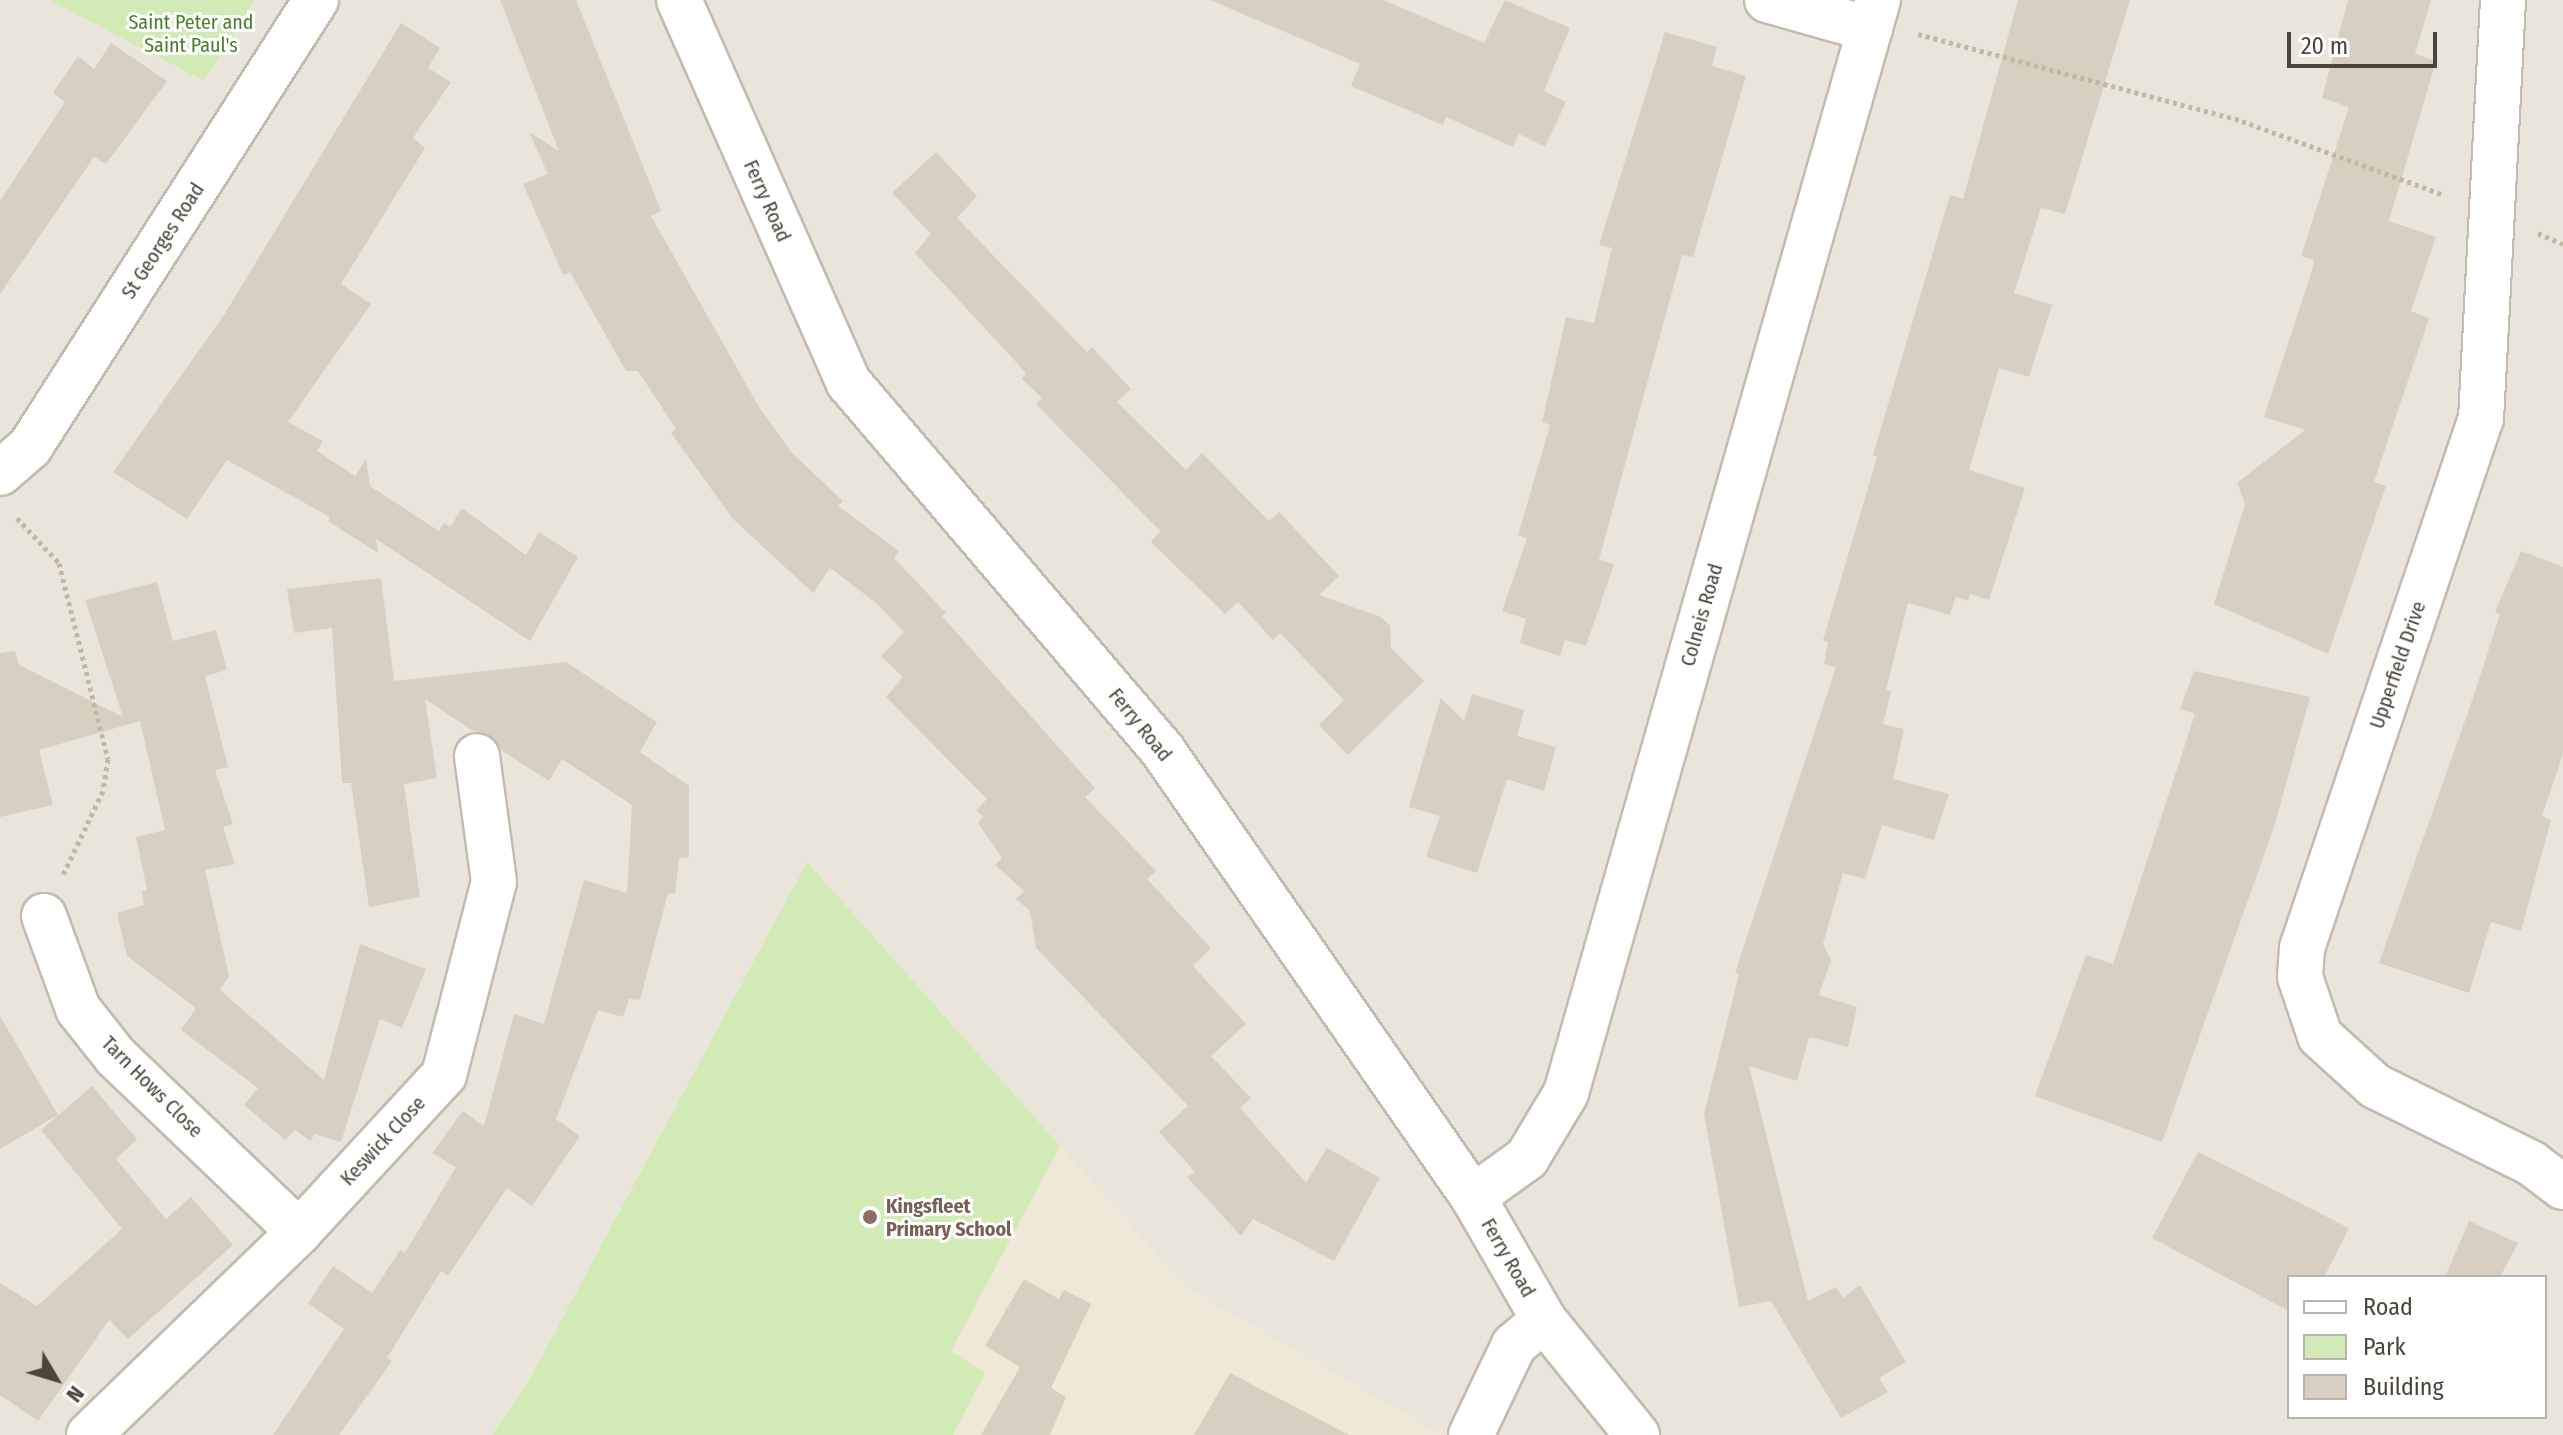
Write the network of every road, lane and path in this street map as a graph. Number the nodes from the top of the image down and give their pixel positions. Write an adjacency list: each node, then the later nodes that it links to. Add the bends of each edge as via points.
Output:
1 (316, 0): 8 (street, St Georges Road, via 30,447)
2 (679, 0): 12 (street, Ferry Road, via 849,383 1163,751)
3 (1767, 0): 5 (street)
4 (2503, 0): 6 (street, Upperfield Drive)
5 (1874, 15): 6 (path, via 1913,32 2242,121); 12 (street, Colneis Road, via 1566,1093 1527,1158)
6 (2495, 214): 7 (path); 11 (street, Upperfield Drive, via 2481,418 2302,948 2300,977 2320,1036 2375,1086 2531,1163)
7 (2563, 244)
8 (6, 493): 10 (path, via 59,563 108,759 103,791)
9 (477, 756): 13 (street, Keswick Close, via 494,882 444,1075)
10 (44, 916): 13 (street, Tarn Hows Close, via 78,1009 116,1057)
11 (2563, 1187)
12 (1473, 1197): 14 (street, Ferry Road)
13 (299, 1232): 15 (street, Keswick Close)
14 (1544, 1320): 16 (street, via 1514,1345); 17 (street, Ferry Road)
15 (89, 1435)
16 (1471, 1435)
17 (1637, 1435)

